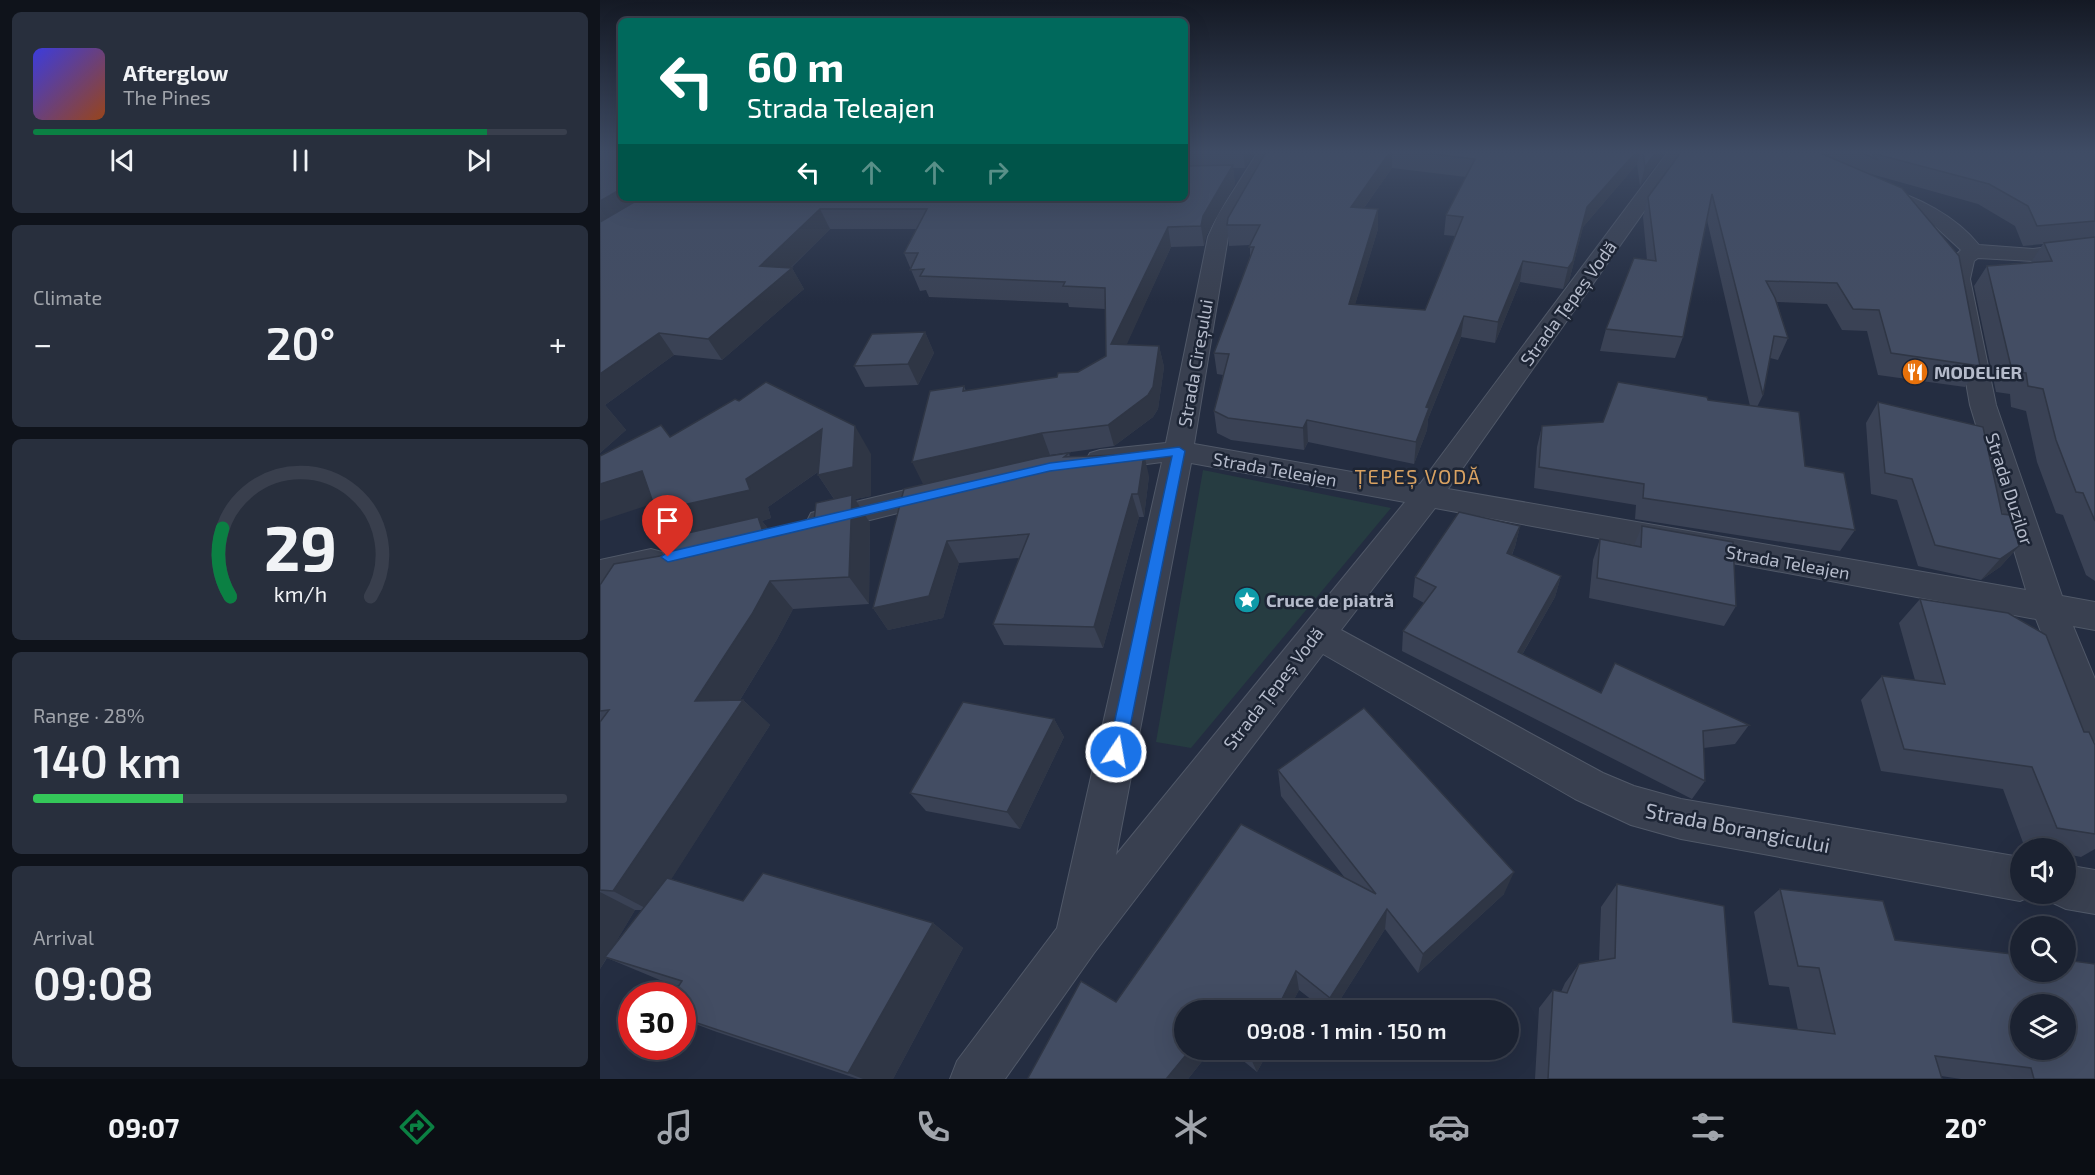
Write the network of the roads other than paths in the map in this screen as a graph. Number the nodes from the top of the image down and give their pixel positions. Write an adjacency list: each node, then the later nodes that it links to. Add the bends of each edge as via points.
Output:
1 (1234, 202): 6 (street, Strada Cireșului, via 1218,237)
2 (1640, 202): 9 (street, Strada Țepeș Vodă)
3 (1900, 202): 5 (street, via 1943,222 1964,238)
4 (2095, 247): 5 (street, via 2023,255)
5 (1973, 251): 13 (street, Strada Duzilor, via 1964,258 1959,279 1983,405)
6 (1179, 451): 7 (street, Strada Teleajen); 9 (street, Strada Teleajen); 20 (street, Strada Cireșului)
7 (1074, 464)
8 (970, 486): 10 (street)
9 (1428, 495): 13 (street, Strada Teleajen); 15 (street, Strada Țepeș Vodă)
10 (796, 527)
11 (681, 554): 12 (street)
12 (600, 573)
13 (2049, 609): 14 (street, Strada Teleajen); 16 (street, Strada Duzilor)
14 (2095, 616)
15 (1317, 633): 17 (street, Strada Borangicului, via 1589,786 1631,805 1681,819); 20 (street, Strada Țepeș Vodă)
16 (2095, 725)
17 (2010, 877)
18 (2076, 889): 19 (street)
19 (2095, 892)
20 (1078, 937): 21 (street, Strada Țepeș Vodă)
21 (975, 1079)

